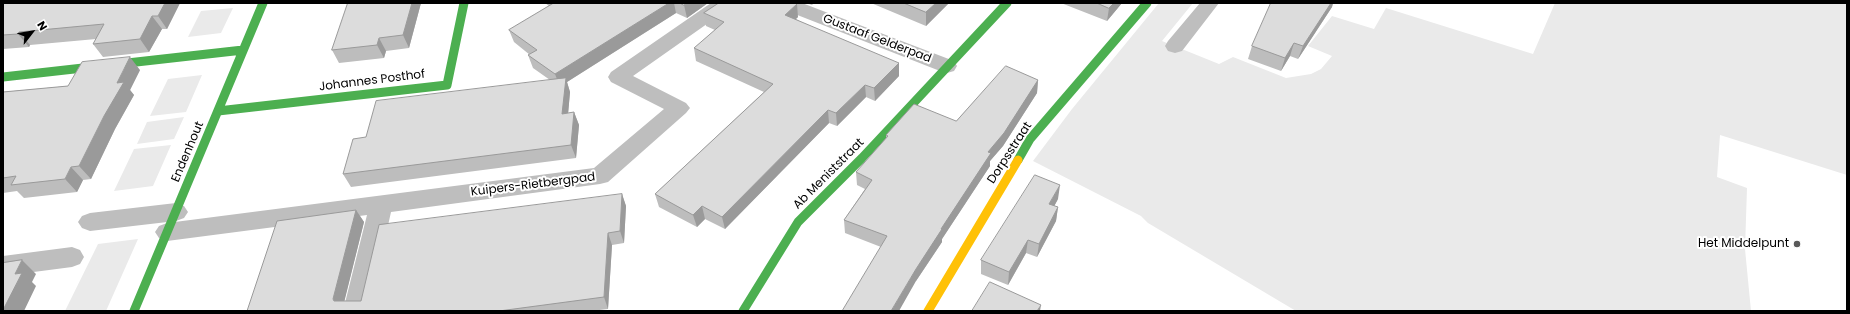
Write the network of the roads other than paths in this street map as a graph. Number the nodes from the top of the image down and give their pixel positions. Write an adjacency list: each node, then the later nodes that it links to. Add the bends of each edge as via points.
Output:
1 (263, 3): 9 (street, Endenhout)
2 (464, 3): 12 (street, Johannes Posthof, via 447,85)
3 (724, 3): 13 (street, Kuipers-Rietbergpad, via 618,77 679,108 600,176)
4 (784, 3): 10 (street, Gustaaf Gelderpad)
5 (1007, 3): 10 (street, Ab Meniststraat)
6 (1147, 3): 21 (street, Dorpsstraat, via 1030,139)
7 (1210, 3): 8 (street)
8 (1175, 46)
9 (243, 50): 11 (street); 12 (street, Endenhout)
10 (947, 66): 20 (street, Ab Meniststraat, via 862,158 798,222)
11 (3, 77)
12 (218, 111): 15 (street, Endenhout)
13 (381, 204): 15 (street, Kuipers-Rietbergpad); 19 (street)
14 (90, 222): 15 (street, Kuipers-Rietbergpad)
15 (171, 222): 18 (street, Endenhout)
16 (72, 257): 17 (street)
17 (3, 266)
18 (134, 311)
19 (356, 311)
20 (743, 311)
21 (928, 311)

